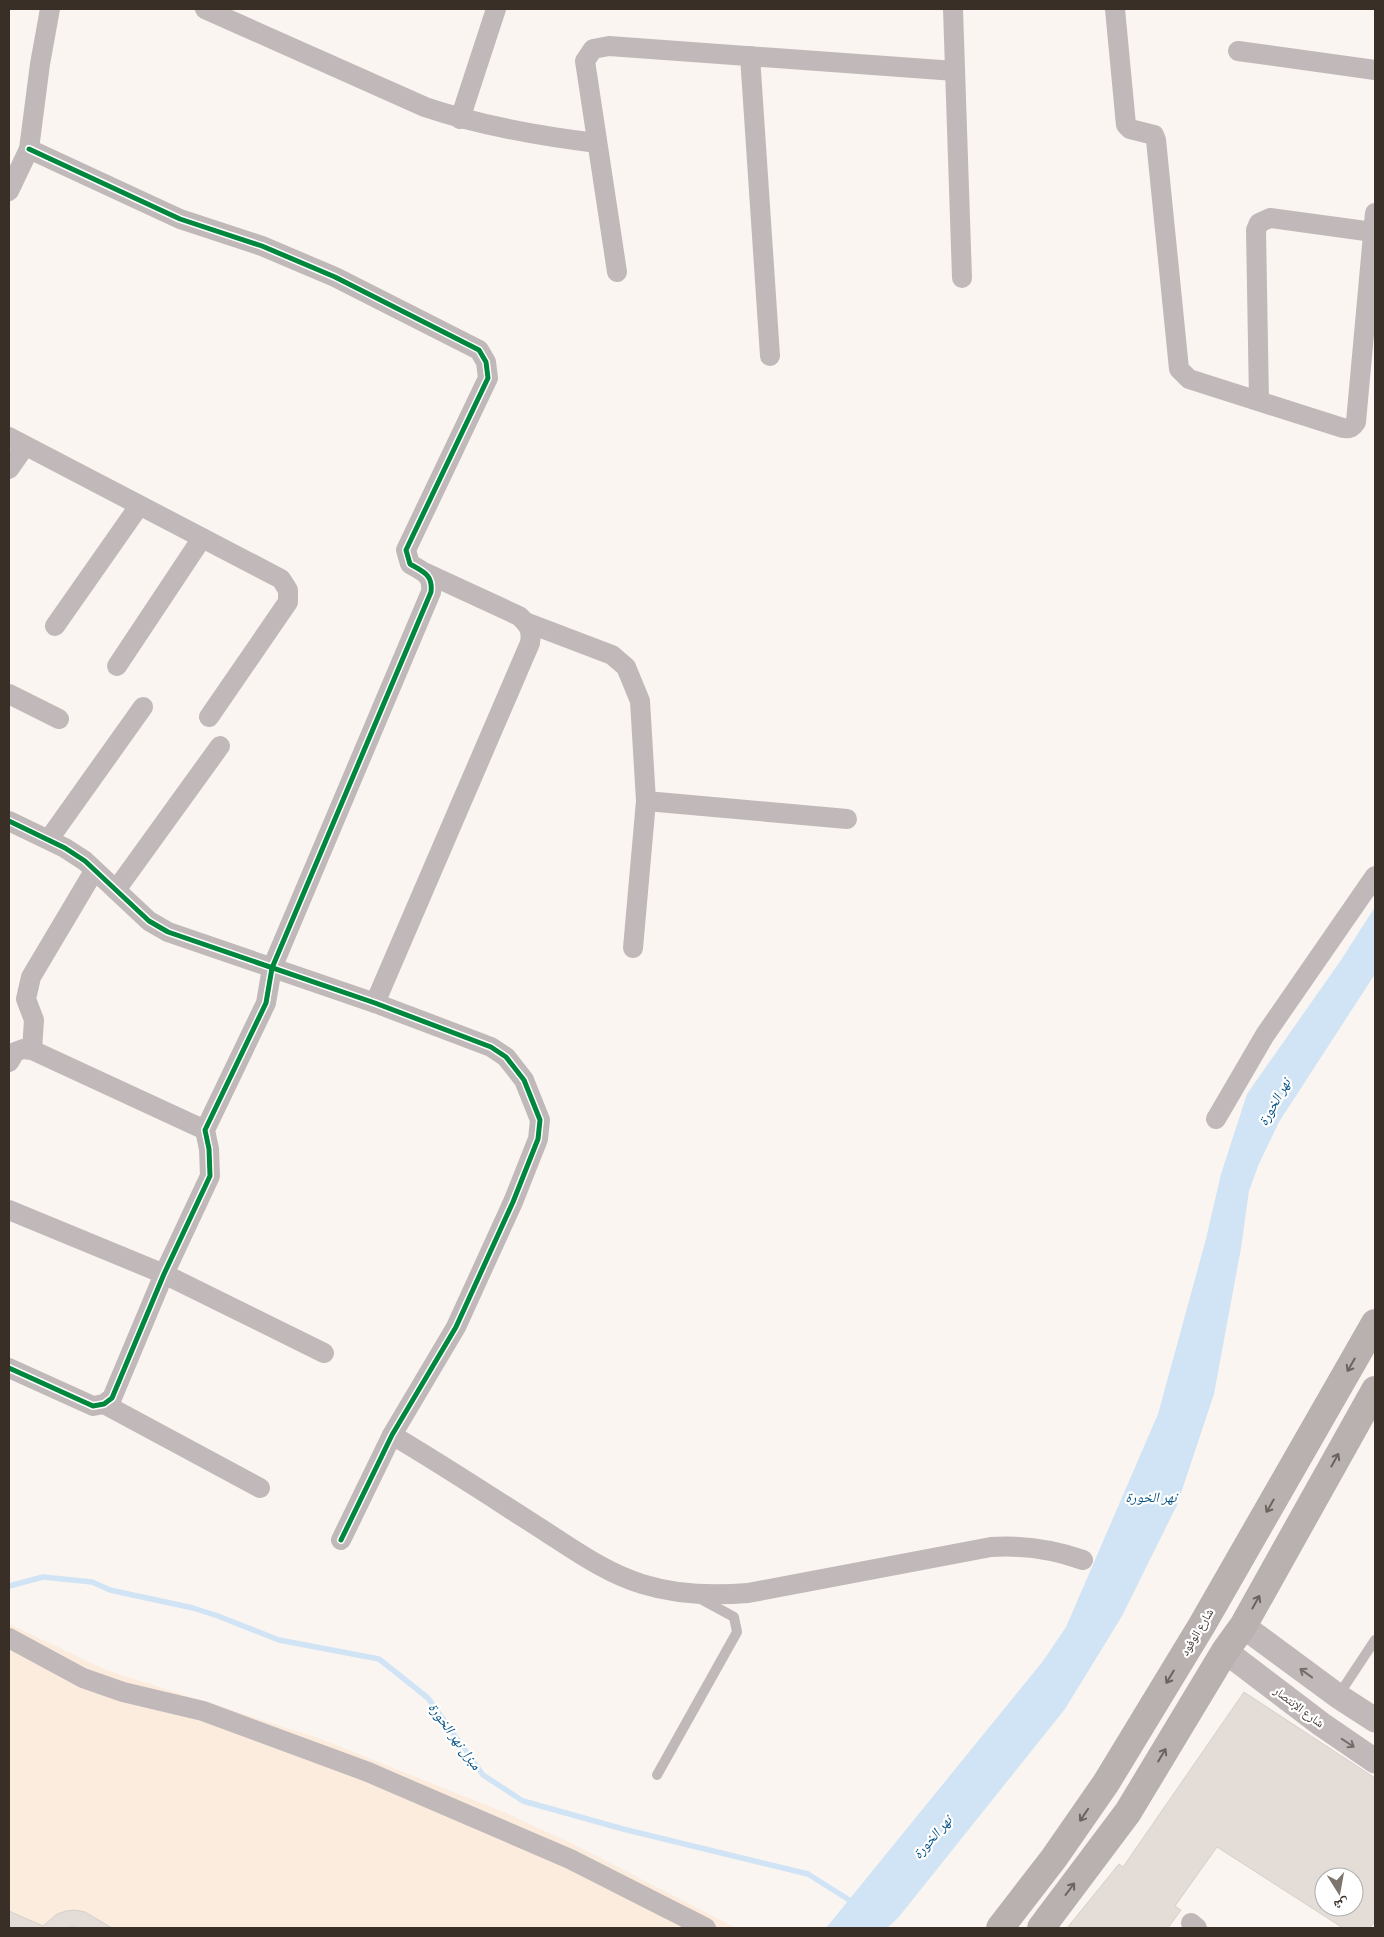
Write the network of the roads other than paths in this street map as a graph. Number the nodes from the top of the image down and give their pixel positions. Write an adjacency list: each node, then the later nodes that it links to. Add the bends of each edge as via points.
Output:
1 (205, 9): 10 (street, via 425,107)
2 (496, 9): 10 (street)
3 (954, 9): 9 (street)
4 (1115, 9): 19 (street, via 1126,125 1154,135 1156,140 1179,369 1188,379)
5 (44, 11): 12 (street)
6 (1238, 51): 8 (street)
7 (750, 56): 9 (street); 11 (street, via 609,46 592,49 585,61); 18 (street)
8 (1375, 70)
9 (955, 71): 17 (street)
10 (460, 119): 11 (street, via 540,136)
11 (598, 143): 16 (street)
12 (29, 149): 13 (street); 24 (street, via 180,219 262,246 335,277 479,350 486,362 488,378 406,550 410,564)
13 (9, 191)
14 (1375, 213): 15 (street)
15 (1373, 232): 19 (street, via 1354,426 1343,428); 19 (street, via 1270,218 1259,223 1256,230)
16 (617, 272)
17 (962, 278)
18 (770, 356)
19 (1259, 401)
20 (17, 441): 21 (street); 22 (street)
21 (9, 469)
22 (139, 506): 23 (street); 26 (street)
23 (202, 538): 27 (street); 30 (street, via 281,579 288,590 288,602)
24 (426, 573): 25 (street); 41 (street, via 432,584 431,592)
25 (528, 623): 33 (street, via 612,655 626,667 640,701); 42 (street, via 532,632 530,643)
26 (55, 626)
27 (117, 666)
28 (9, 694): 31 (street)
29 (143, 706): 36 (street)
30 (209, 717)
31 (59, 719)
32 (220, 746): 39 (street)
33 (646, 801): 34 (street); 40 (street)
34 (847, 818)
35 (9, 822): 36 (street)
36 (49, 839): 37 (street, via 85,861)
37 (94, 871): 39 (street); 43 (street, via 31,977 26,998 34,1020)
38 (1375, 876): 45 (street, via 1266,1035)
39 (116, 890): 41 (street, via 149,921 168,932)
40 (633, 948)
41 (272, 968): 42 (street); 46 (street, via 266,1003)
42 (375, 1003): 54 (street, via 491,1047 506,1057 524,1080 540,1120 538,1139 514,1202 456,1327)
43 (32, 1050): 44 (street, via 15,1052); 46 (street)
44 (9, 1062)
45 (1216, 1119)
46 (205, 1130): 48 (street, via 210,1176)
47 (9, 1210): 48 (street)
48 (164, 1274): 50 (street); 53 (street, via 112,1398)
49 (1375, 1323): 69 (main road, شارع الوفود, one-way to 69, via 1202,1625 1106,1783)
50 (324, 1353)
51 (9, 1368): 53 (street, via 93,1406)
52 (1375, 1390): 59 (main road, one-way to 52)
53 (104, 1404): 55 (street)
54 (392, 1434): 56 (street); 58 (street, via 592,1562 641,1584)
55 (260, 1488)
56 (341, 1540)
57 (1083, 1560): 58 (street, via 1028,1546 991,1547 748,1593)
58 (694, 1595): 67 (lane, via 734,1617 737,1632)
59 (1243, 1626): 62 (main road); 63 (street, one-way to 59)
60 (9, 1638): 68 (street, via 83,1678 107,1687 203,1711 368,1772 570,1859)
61 (1375, 1640): 63 (lane)
62 (1225, 1651): 65 (street, شارع الإنتصار); 70 (main road, one-way to 62, via 1128,1812)
63 (1338, 1696): 64 (street); 65 (street)
64 (1375, 1720)
65 (1321, 1724): 66 (street, شارع الإنتصار, one-way to 66)
66 (1375, 1761)
67 (657, 1775)
68 (706, 1928)
69 (1000, 1928)
70 (1041, 1928)

